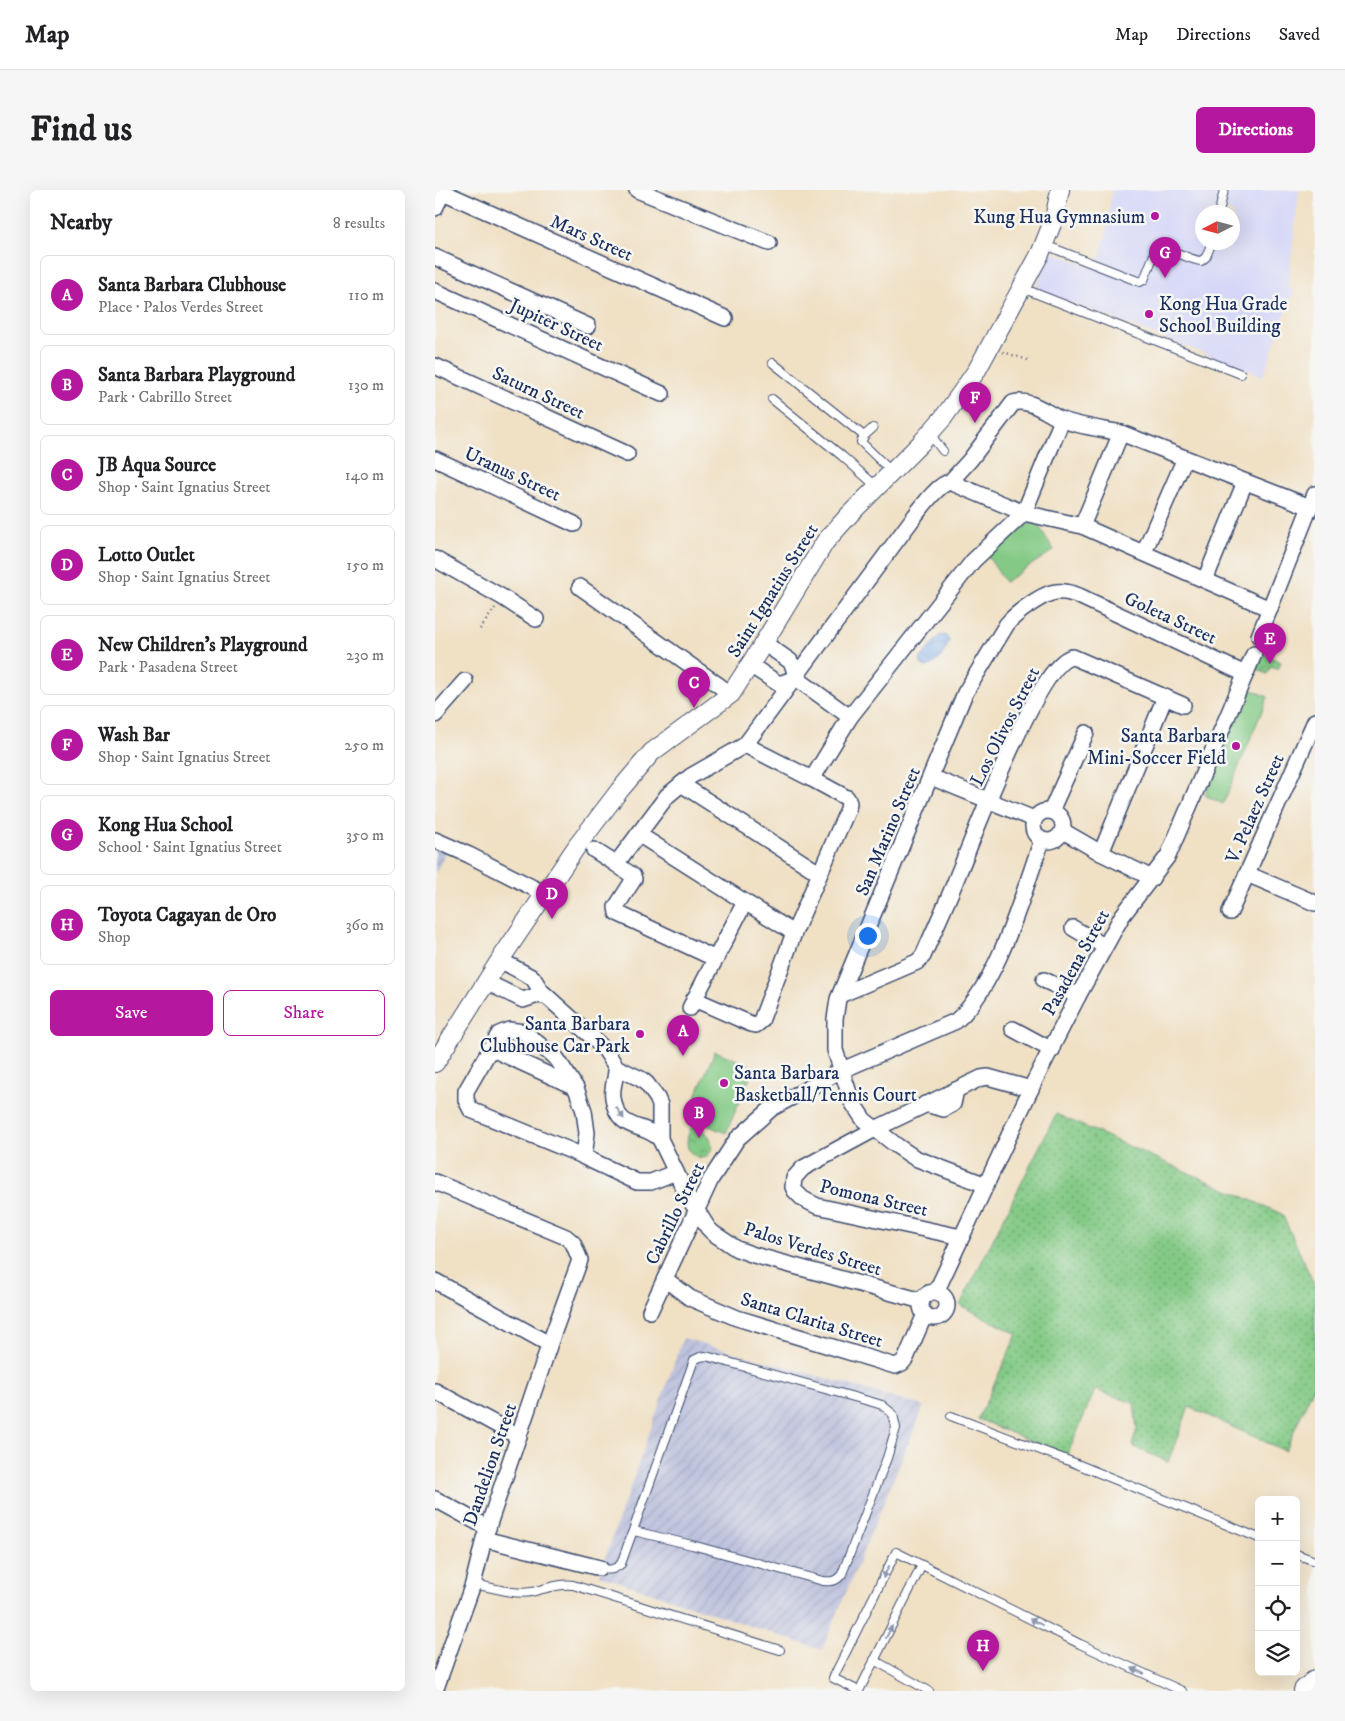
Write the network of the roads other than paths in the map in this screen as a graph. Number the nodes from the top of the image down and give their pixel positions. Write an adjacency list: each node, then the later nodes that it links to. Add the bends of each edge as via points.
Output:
1 (637, 190): 7 (street)
2 (1060, 190): 8 (street, Saint Ignatius Street, via 1055,219)
3 (1224, 190): 5 (lane)
4 (443, 191): 6 (street); 13 (street, Mars Street)
5 (1221, 205)
6 (435, 208)
7 (769, 243)
8 (1045, 245): 9 (lane, via 1140,282 1144,280 1157,250 1201,261); 11 (street, Saint Ignatius Street)
9 (1209, 250)
10 (435, 257): 14 (street)
11 (1022, 288): 17 (lane); 23 (street, Saint Ignatius Street, via 977,370)
12 (435, 291): 18 (street, Jupiter Street)
13 (725, 318)
14 (588, 326)
15 (773, 364): 24 (lane)
16 (435, 366): 26 (street, Saturn Street)
17 (1241, 374)
18 (662, 394)
19 (772, 399): 32 (lane)
20 (1062, 420): 22 (street); 30 (street, via 1026,402 1013,403); 34 (street)
21 (873, 428): 24 (lane)
22 (1121, 433): 27 (street); 36 (street)
23 (929, 434): 25 (lane); 29 (street, Saint Ignatius Street)
24 (865, 436): 29 (lane, via 862,444)
25 (943, 451)
26 (627, 454)
27 (1185, 458): 31 (street); 37 (street)
28 (435, 459): 35 (street, Uranus Street)
29 (892, 472): 32 (street, Saint Ignatius Street)
30 (950, 482): 34 (street); 49 (street, via 945,482 914,517)
31 (1245, 482): 33 (street); 39 (street)
32 (877, 487): 45 (street, Saint Ignatius Street, via 819,549)
33 (1313, 500): 42 (street)
34 (1024, 513): 36 (street); 55 (street, via 973,560)
35 (574, 524)
36 (1082, 526): 37 (street)
37 (1144, 552): 39 (street)
38 (435, 559): 43 (street)
39 (1205, 580): 42 (street)
40 (580, 587): 51 (street)
41 (1079, 596): 48 (street, Goleta Street); 59 (street, San Marino Street, via 1059,591 1048,594 1007,624 968,687)
42 (1270, 609): 44 (street)
43 (536, 619)
44 (1259, 636)
45 (764, 643): 47 (street, Saint Ignatius Street); 49 (street, via 790,661)
46 (1254, 654): 48 (street, Pasadena Street)
47 (750, 665): 49 (street, via 779,684); 51 (street, Saint Ignatius Street)
48 (1245, 674): 74 (street, Pasadena Street, via 1168,856)
49 (796, 678): 55 (street); 58 (street)
50 (465, 680): 54 (street)
51 (731, 694): 75 (street, Saint Ignatius Street, via 643,762 577,846)
52 (1165, 697): 53 (street, Los Olivos Street); 62 (street, Los Olivos Street, via 1073,657 1064,660 1023,723); 70 (street)
53 (1183, 705)
54 (435, 715)
55 (850, 717): 60 (street)
56 (1315, 721): 73 (street, V. Pelaez Street)
57 (1085, 733): 63 (street)
58 (745, 745): 60 (street); 61 (street)
59 (931, 777): 62 (street); 86 (street, San Marino Street)
60 (812, 779): 72 (street, via 847,798 849,803)
61 (681, 784): 66 (street, via 667,796); 72 (street)
62 (987, 801): 64 (street); 86 (street, Los Olivos Street, via 923,956 917,962)
63 (1051, 811): 64 (street, via 1041,812); 65 (street, via 1061,817)
64 (1034, 819): 68 (street, via 1033,829)
65 (1063, 831): 68 (street, via 1056,840); 70 (street)
66 (638, 834): 71 (street); 76 (street)
67 (435, 840): 75 (street)
68 (1042, 840): 94 (street, Cabrillo Street, via 997,960 966,1011 956,1021)
69 (594, 850): 71 (street)
70 (1101, 853): 74 (street)
71 (616, 864): 82 (street, via 634,879 616,907 617,913)
72 (819, 873): 80 (street)
73 (1247, 874): 77 (street); 78 (street, V. Pelaez Street)
74 (1152, 878): 81 (street, Pasadena Street, via 1122,916)
75 (545, 894): 83 (street, Saint Ignatius Street)
76 (745, 902): 80 (street); 82 (street)
77 (1315, 903)
78 (1230, 912)
79 (1073, 928): 81 (street)
80 (794, 933): 82 (street, via 759,1023 751,1024 692,1004)
81 (1105, 946): 88 (street, Pasadena Street)
82 (716, 959)
83 (500, 960): 85 (street, Saint Ignatius Street); 87 (street, Palos Verdes Street, via 533,978)
84 (1044, 980): 88 (street)
85 (486, 982): 87 (street, via 523,1000); 92 (street, Saint Ignatius Street)
86 (840, 995): 94 (street, San Marino Street, via 834,1039)
87 (545, 996): 93 (street, Palos Verdes Street, via 593,1038)
88 (1078, 996): 91 (street, Pasadena Street)
89 (1013, 1030): 91 (street)
90 (490, 1048): 95 (street); 95 (street, via 503,1031 524,1032 555,1056); 99 (street, via 466,1091 471,1110)
91 (1052, 1050): 96 (street, Pasadena Street)
92 (435, 1063)
93 (616, 1067): 98 (street, Palos Verdes Street, via 641,1079 657,1098 661,1113); 98 (street, one-way to 98, via 612,1093 620,1116 632,1126)
94 (840, 1071): 97 (street, San Marino Street, via 852,1102 864,1120); 103 (street, Cabrillo Street, via 772,1108 737,1139 711,1179)
95 (576, 1088): 99 (street, via 587,1121)
96 (1031, 1089): 97 (street, via 981,1078); 102 (street, Pasadena Street)
97 (875, 1129): 102 (street, San Marino Street, via 915,1158); 104 (street, Pomona Street, via 803,1168 794,1178 795,1191 817,1206)
98 (660, 1139): 100 (street, Palos Verdes Street)
99 (584, 1157): 100 (street, via 637,1182 651,1182)
100 (676, 1172): 103 (street, Palos Verdes Street)
101 (435, 1182): 110 (street, Dandelion Street, via 566,1237 573,1243 580,1260)
102 (986, 1185): 104 (street, Pasadena Street)
103 (696, 1210): 105 (street, Cabrillo Street); 108 (street, Palos Verdes Street, via 708,1228 737,1248)
104 (961, 1237): 107 (street, Pasadena Street)
105 (665, 1279): 108 (street, Santa Clarita Street, via 690,1298 737,1318 895,1366 906,1358); 109 (street, Cabrillo Street)
106 (435, 1281): 110 (street)
107 (936, 1292): 108 (street, via 929,1293); 108 (street, via 945,1298 946,1311 940,1317 928,1317)
108 (923, 1308)
109 (650, 1312)
110 (549, 1344): 113 (street, Dandelion Street)
111 (435, 1391): 113 (street)
112 (951, 1416): 117 (lane)
113 (519, 1436): 116 (street, Dandelion Street)
114 (435, 1499): 116 (street)
115 (634, 1531): 115 (lane, via 685,1384 694,1360 699,1357 706,1356 882,1405 893,1414 896,1428 887,1458 838,1579 823,1581); 121 (lane, via 621,1564 615,1569)
116 (486, 1534): 121 (street); 122 (street, Dandelion Street)
117 (1255, 1536)
118 (1300, 1555): 119 (lane)
119 (1315, 1561)
120 (922, 1566): 125 (lane, one-way to 120); 128 (lane, one-way to 128, via 896,1552 833,1678); 130 (lane, one-way to 120)
121 (600, 1568)
122 (473, 1584): 123 (lane, via 519,1592 573,1584); 124 (street, Dandelion Street)
123 (780, 1650)
124 (440, 1658): 127 (street, Dandelion Street)
125 (875, 1660): 128 (lane); 129 (lane)
126 (1315, 1683): 131 (highway)
127 (435, 1691)
128 (859, 1691)
129 (929, 1691)
130 (1182, 1691)
131 (1306, 1691)

